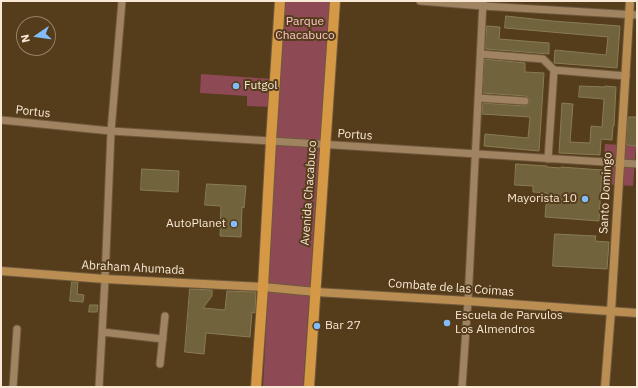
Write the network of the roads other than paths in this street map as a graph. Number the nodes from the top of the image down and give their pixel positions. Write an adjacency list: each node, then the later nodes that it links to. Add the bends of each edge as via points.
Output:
1 (122, 1): 14 (street)
2 (280, 1): 15 (main road)
3 (335, 1): 16 (main road, Avenida Chacabuco)
4 (420, 1): 6 (street)
5 (630, 1): 7 (street, Santo Domingo)
6 (483, 4): 7 (street); 8 (street)
7 (633, 15): 10 (street, Santo Domingo)
8 (480, 54): 9 (street, via 543,59); 11 (street)
9 (554, 70): 10 (street); 18 (street)
10 (626, 76): 19 (street, Santo Domingo)
11 (478, 98): 12 (street); 17 (street)
12 (525, 101)
13 (1, 120): 14 (street, Portus)
14 (111, 131): 15 (street, Portus); 22 (street)
15 (271, 141): 16 (street, Portus); 23 (main road)
16 (325, 144): 17 (street, Portus); 24 (main road, Avenida Chacabuco)
17 (475, 154): 18 (street, Portus); 25 (street)
18 (548, 159): 19 (street, Portus)
19 (620, 163): 20 (street, Portus); 26 (street, Santo Domingo)
20 (637, 164)
21 (1, 271): 22 (street, Abraham Ahumada)
22 (105, 279): 23 (street, Abraham Ahumada); 30 (street)
23 (263, 287): 24 (street, Combate de las Coimas); 35 (main road)
24 (316, 292): 25 (street, Combate de las Coimas); 36 (main road, Avenida Chacabuco)
25 (468, 301): 26 (street, Combate de las Coimas); 37 (street)
26 (611, 311): 27 (street, Combate de las Coimas); 38 (street, Santo Domingo)
27 (637, 312)
28 (165, 316): 31 (street)
29 (17, 329): 33 (street)
30 (102, 332): 31 (street); 34 (street)
31 (163, 339): 32 (street)
32 (160, 364)
33 (13, 387)
34 (99, 387)
35 (256, 387)
36 (309, 387)
37 (462, 387)
38 (605, 387)

